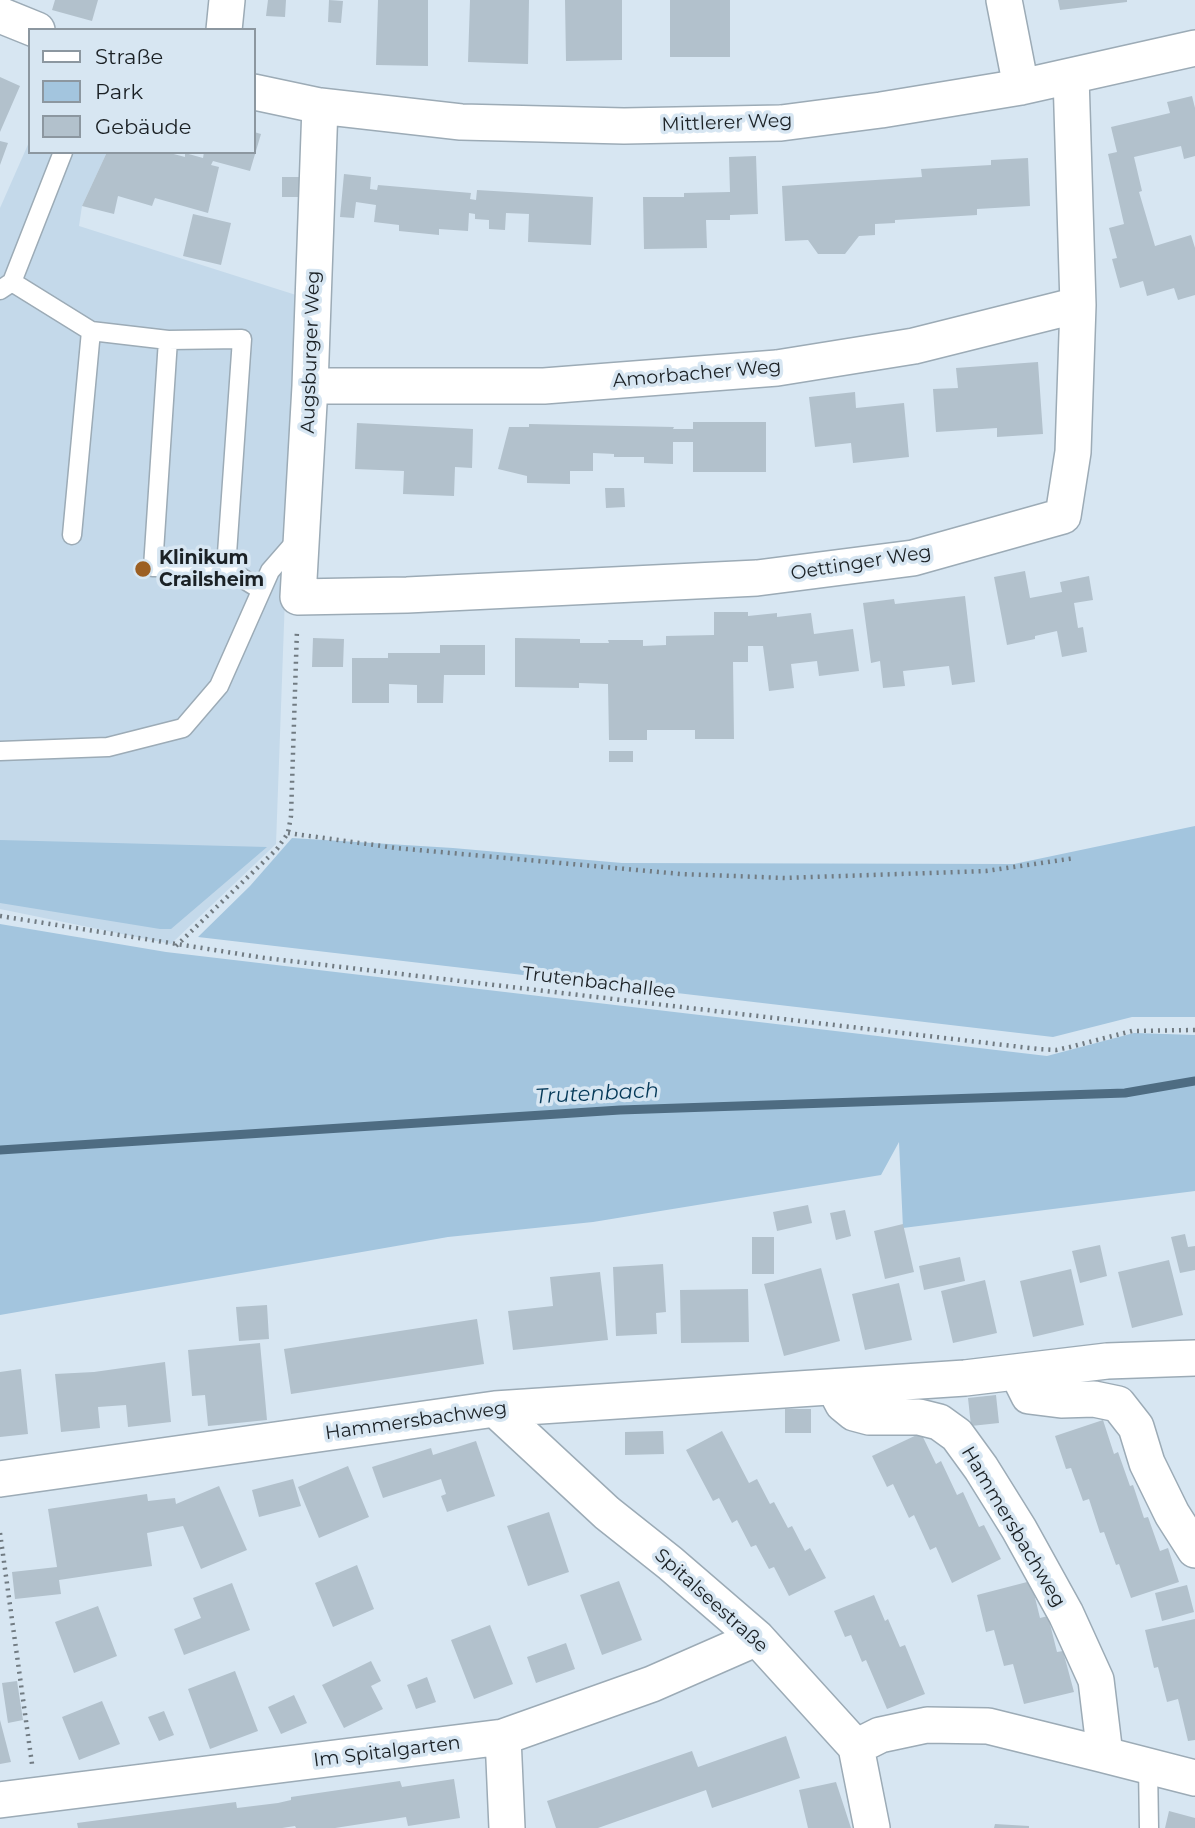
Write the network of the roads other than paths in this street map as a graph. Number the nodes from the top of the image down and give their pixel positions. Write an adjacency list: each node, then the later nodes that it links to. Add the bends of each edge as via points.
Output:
1 (228, 0): 5 (street)
2 (1004, 0): 8 (street)
3 (0, 15): 4 (street)
4 (32, 28)
5 (224, 28)
6 (1195, 48): 7 (street, Mittlerer Weg)
7 (1071, 76): 8 (street, Mittlerer Weg); 13 (street, Oettinger Weg)
8 (1021, 87): 10 (street, Mittlerer Weg, via 780,123 461,122)
9 (256, 92): 10 (street, Mittlerer Weg)
10 (320, 107): 16 (street, Augsburger Weg)
11 (62, 154): 12 (lane)
12 (6, 286): 14 (lane)
13 (1078, 304): 16 (street, Amorbacher Weg, via 914,346 776,368 544,386); 21 (street, Oettinger Weg, via 1073,452 1063,516 913,558 757,578)
14 (91, 331): 15 (lane); 17 (lane)
15 (168, 340): 19 (lane, via 153,567); 19 (lane, via 242,339)
16 (310, 386): 18 (street, Augsburger Weg)
17 (72, 535)
18 (302, 535): 20 (lane, via 270,571); 21 (street, Augsburger Weg)
19 (226, 568): 20 (lane)
20 (261, 590): 22 (lane, via 219,686 183,728 108,747)
21 (298, 597)
22 (0, 751)
23 (1195, 1358): 24 (street, Hammersbachweg, via 1107,1361)
24 (1017, 1372): 25 (street, Hammersbachweg); 28 (street, via 1029,1396 1118,1404 1136,1427 1147,1463)
25 (834, 1387): 26 (street, Hammersbachweg); 32 (street, Hammersbachweg, via 843,1404 855,1413 919,1417 939,1422 957,1435 1066,1614 1096,1680)
26 (495, 1409): 27 (street, Hammersbachweg); 29 (street, Spitalseestraße, via 607,1513)
27 (0, 1479)
28 (1195, 1550)
29 (757, 1638): 30 (street, Im Spitalgarten, via 652,1684); 31 (street, Spitalseestraße)
30 (503, 1737): 36 (street, Im Spitalgarten); 37 (street)
31 (856, 1747): 32 (street, via 880,1735 927,1725 988,1726); 38 (street)
32 (1105, 1755): 33 (street)
33 (1148, 1766): 34 (street); 39 (lane)
34 (1195, 1778)
35 (0, 1800): 36 (street, Im Spitalgarten)
36 (36, 1812)
37 (507, 1828)
38 (872, 1828)
39 (1149, 1828)

